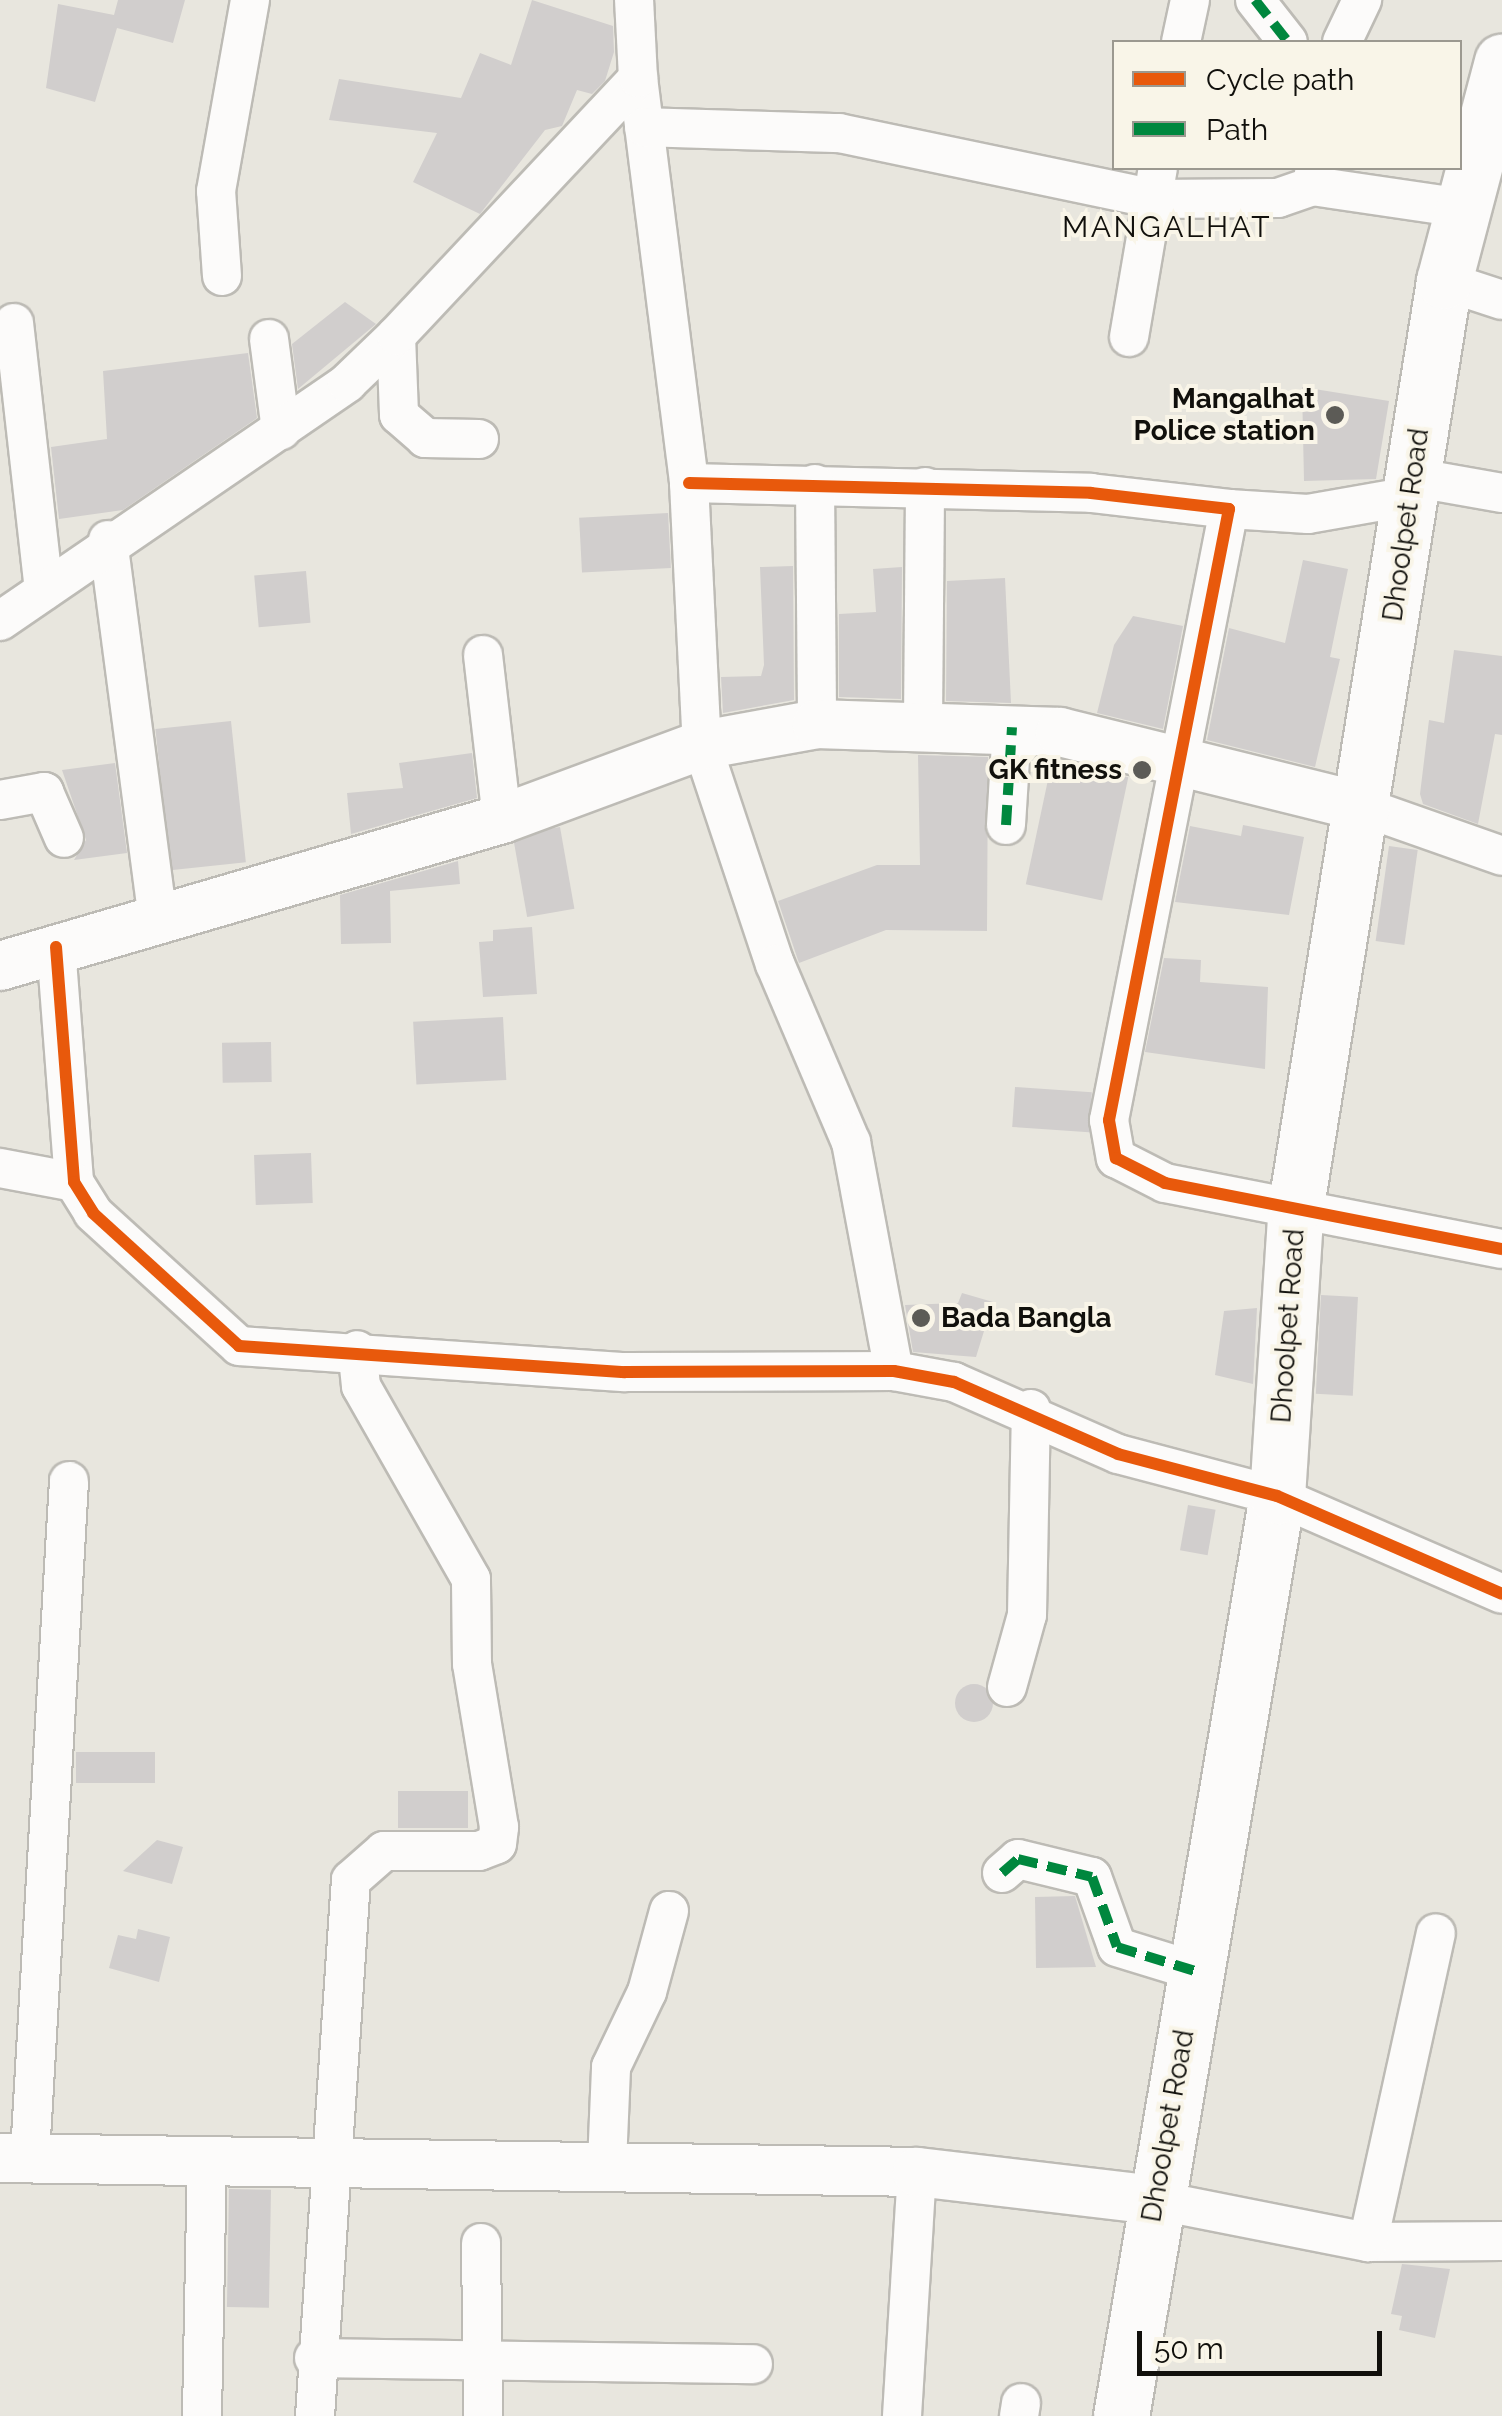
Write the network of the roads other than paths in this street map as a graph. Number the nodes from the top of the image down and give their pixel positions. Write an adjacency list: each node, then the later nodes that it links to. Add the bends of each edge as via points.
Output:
1 (250, 0): 15 (street, via 216,191)
2 (634, 0): 10 (street)
3 (1190, 0): 6 (street)
4 (1255, 0): 7 (street)
5 (1362, 0): 8 (street)
6 (1181, 40)
7 (1286, 40)
8 (1343, 40)
9 (1502, 62): 14 (main road, Dhoolpet Road)
10 (638, 78): 11 (street); 19 (street)
11 (644, 127): 13 (street, via 839,133); 24 (street)
12 (1313, 177): 13 (street, via 1278,198); 14 (street)
13 (1156, 183): 20 (street)
14 (1463, 208): 16 (main road, Dhoolpet Road)
15 (222, 276)
16 (1444, 281): 17 (street); 28 (main road, Dhoolpet Road)
17 (1502, 300)
18 (14, 323): 31 (street)
19 (396, 336): 22 (street); 23 (street, via 399,415 424,438)
20 (1129, 337)
21 (269, 339): 22 (street)
22 (281, 430): 30 (street)
23 (478, 439)
24 (689, 482): 25 (street); 37 (street)
25 (815, 484): 26 (street); 35 (street)
26 (925, 486): 29 (street); 34 (street)
27 (1502, 493): 28 (street, via 1434,481)
28 (1410, 496): 29 (street, via 1308,514); 40 (main road, Dhoolpet Road)
29 (1229, 510): 38 (street)
30 (108, 540): 31 (street); 45 (street)
31 (44, 590): 32 (street)
32 (0, 622)
33 (483, 655): 41 (street)
34 (923, 721): 35 (street); 36 (street)
35 (817, 724): 37 (street)
36 (1012, 727): 38 (street); 42 (street)
37 (702, 746): 41 (street); 53 (street, via 775,964 851,1142)
38 (1176, 754): 40 (street); 50 (street, via 1109,1120 1116,1158 1165,1183)
39 (0, 800): 43 (street, via 44,792)
40 (1366, 808): 44 (street); 50 (main road, Dhoolpet Road)
41 (502, 818): 45 (street)
42 (1006, 826)
43 (64, 838)
44 (1502, 856)
45 (158, 919): 46 (street)
46 (56, 947): 47 (street); 49 (street)
47 (0, 966)
48 (0, 1168): 49 (street)
49 (74, 1182): 52 (street, via 93,1213 238,1346)
50 (1296, 1205): 51 (street); 56 (main road, Dhoolpet Road)
51 (1502, 1248)
52 (357, 1350): 53 (street, via 625,1372); 65 (street, via 360,1386 471,1579 472,1664 499,1827 497,1844 479,1852 384,1852 351,1880)
53 (894, 1372): 54 (street)
54 (1031, 1409): 56 (street, via 1118,1454); 58 (street, via 1028,1599)
55 (68, 1481): 63 (street)
56 (1277, 1496): 57 (street); 62 (main road, Dhoolpet Road)
57 (1502, 1594)
58 (1006, 1688)
59 (1002, 1873): 62 (street, via 1018,1859 1092,1877 1117,1947)
60 (669, 1911): 66 (street, via 647,1992 611,2066)
61 (1436, 1933): 70 (street)
62 (1195, 1971): 68 (main road, Dhoolpet Road)
63 (15, 2156): 64 (street)
64 (207, 2156): 65 (street); 75 (street)
65 (332, 2159): 66 (street); 73 (street)
66 (607, 2164): 67 (street)
67 (917, 2172): 68 (street); 78 (street)
68 (1156, 2200): 70 (street); 79 (main road, Dhoolpet Road)
69 (1502, 2241): 70 (street)
70 (1368, 2242)
71 (481, 2243): 72 (street)
72 (481, 2354): 73 (street); 74 (street); 77 (street)
73 (314, 2358): 76 (street)
74 (754, 2364)
75 (202, 2416)
76 (315, 2416)
77 (483, 2416)
78 (902, 2416)
79 (1121, 2416)

